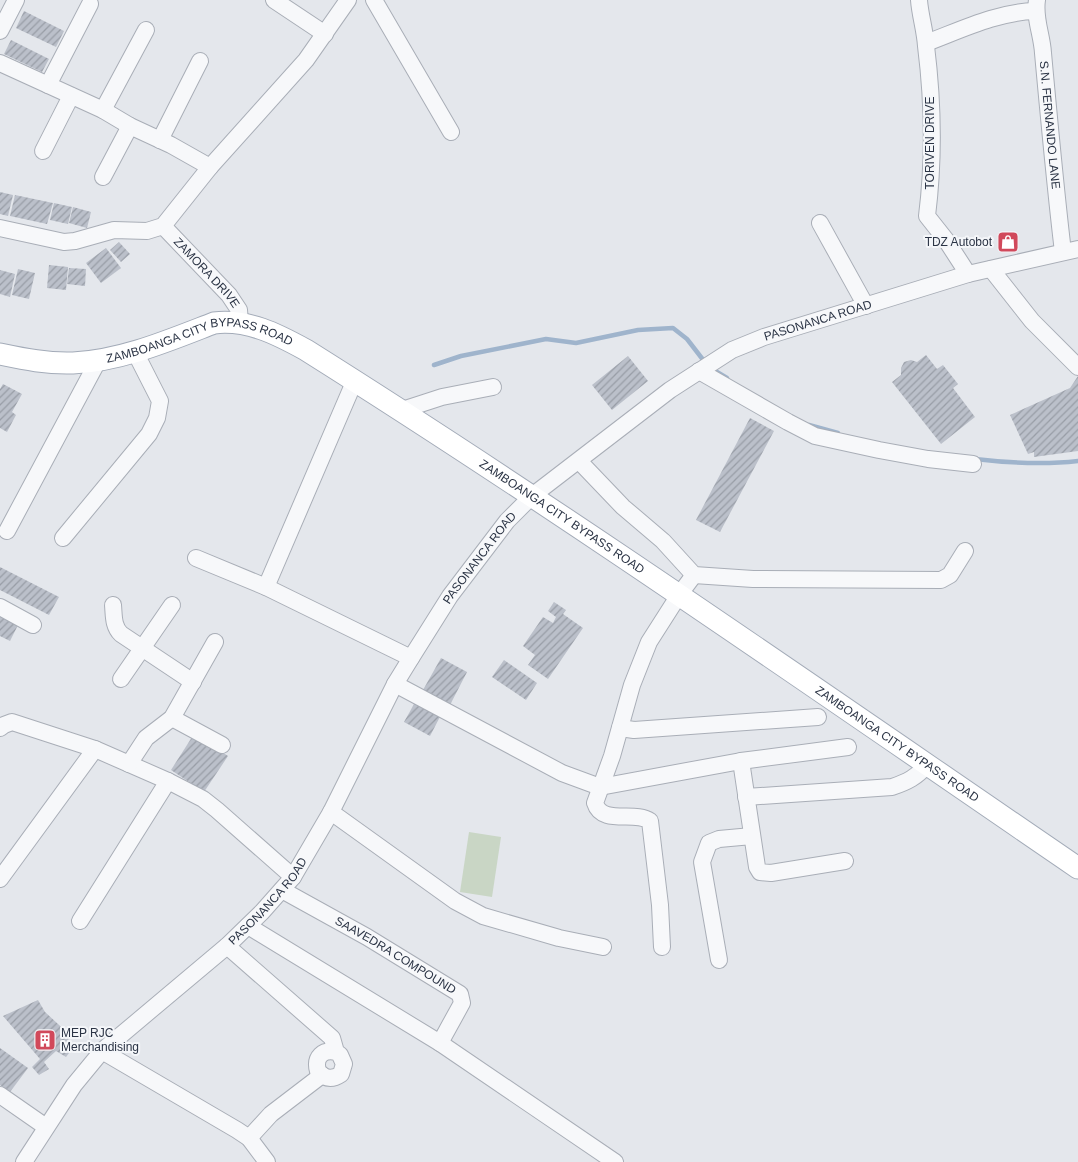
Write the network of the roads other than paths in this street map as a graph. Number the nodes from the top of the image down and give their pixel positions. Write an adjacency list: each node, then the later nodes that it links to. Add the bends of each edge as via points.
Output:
1 (16, 0): 9 (street)
2 (274, 0): 10 (street)
3 (348, 0): 10 (street)
4 (374, 0): 18 (street)
5 (919, 0): 11 (street, TORIVEN DRIVE)
6 (90, 4): 14 (street)
7 (1036, 5): 11 (street); 26 (street, S.N. FERNANDO LANE, via 1043,46 1050,144)
8 (146, 30): 16 (street)
9 (0, 31)
10 (325, 34): 21 (street, via 306,60)
11 (926, 43): 28 (street, TORIVEN DRIVE, via 931,114 931,184 927,216)
12 (200, 61): 19 (street)
13 (1, 66): 14 (street)
14 (48, 85): 15 (street)
15 (70, 96): 16 (street); 20 (street)
16 (104, 110): 17 (street)
17 (130, 126): 19 (street); 22 (street)
18 (451, 132)
19 (160, 140): 21 (street)
20 (43, 151)
21 (210, 167): 24 (street)
22 (103, 177)
23 (820, 223): 29 (street)
24 (163, 226): 25 (street, via 147,231 114,230 64,242); 30 (street, ZAMORA DRIVE, via 229,295 239,310)
25 (0, 228)
26 (1072, 254): 27 (street, PASONANCA ROAD)
27 (991, 269): 28 (street, PASONANCA ROAD); 34 (street, via 1032,321)
28 (968, 274): 29 (street, PASONANCA ROAD)
29 (866, 306): 35 (street, PASONANCA ROAD, via 764,337 732,350)
30 (240, 322): 31 (main road, ZAMBOANGA CITY BYPASS ROAD, via 214,324); 36 (main road, ZAMBOANGA CITY BYPASS ROAD, via 280,336)
31 (135, 352): 33 (main road, ZAMBOANGA CITY BYPASS ROAD); 43 (street, via 160,401 157,418 149,434)
32 (0, 354): 33 (main road, ZAMBOANGA CITY BYPASS ROAD, via 48,363)
33 (99, 360): 42 (street)
34 (1078, 367)
35 (699, 371): 39 (street, PASONANCA ROAD); 40 (street, via 815,436 928,459)
36 (355, 380): 38 (main road, ZAMBOANGA CITY BYPASS ROAD); 47 (street)
37 (493, 387): 38 (street, via 454,394)
38 (402, 410): 41 (main road, ZAMBOANGA CITY BYPASS ROAD)
39 (579, 461): 41 (street, PASONANCA ROAD); 46 (street)
40 (972, 464)
41 (532, 496): 48 (main road, ZAMBOANGA CITY BYPASS ROAD); 55 (street, PASONANCA ROAD, via 506,521 472,564)
42 (7, 532)
43 (63, 538)
44 (965, 551): 46 (street, via 950,575 940,580 753,579)
45 (196, 558): 47 (street)
46 (694, 575): 48 (street)
47 (266, 587): 55 (street)
48 (679, 595): 62 (street, via 649,642); 68 (main road, ZAMBOANGA CITY BYPASS ROAD)
49 (113, 605): 54 (street, via 117,630)
50 (172, 605): 54 (street)
51 (0, 607): 52 (street)
52 (33, 625)
53 (215, 642): 57 (street)
54 (142, 648): 56 (street); 57 (street)
55 (411, 658): 58 (street, PASONANCA ROAD)
56 (121, 679)
57 (193, 682): 60 (street)
58 (396, 684): 70 (street, via 562,773); 72 (street, PASONANCA ROAD)
59 (818, 717): 62 (street, via 634,730)
60 (172, 718): 63 (street); 67 (street, via 146,738)
61 (0, 728): 65 (street, via 12,722)
62 (620, 728): 70 (street)
63 (222, 745)
64 (848, 747): 66 (street)
65 (95, 750): 67 (street); 77 (street)
66 (741, 761): 70 (street); 71 (street)
67 (129, 764): 69 (street)
68 (927, 765): 71 (street, via 908,782 892,787); 75 (main road, ZAMBOANGA CITY BYPASS ROAD)
69 (168, 781): 76 (street, via 203,799); 79 (street)
70 (600, 787): 83 (street, via 595,803 603,814 650,821)
71 (746, 797): 73 (street)
72 (330, 812): 76 (street, PASONANCA ROAD); 82 (street, via 455,901 483,916)
73 (752, 836): 74 (street, via 760,872); 84 (street, via 709,843 702,862)
74 (845, 861)
75 (1078, 868)
76 (292, 877): 78 (street, PASONANCA ROAD)
77 (0, 879)
78 (282, 890): 80 (street, PASONANCA ROAD); 85 (street, SAAVEDRA COMPOUND, via 460,994 462,1004)
79 (80, 921)
80 (248, 926): 81 (street, PASONANCA ROAD); 85 (street)
81 (227, 946): 86 (street, PASONANCA ROAD); 89 (street, via 327,1033 336,1052 331,1050 320,1055 316,1065 322,1075 270,1114)
82 (603, 947)
83 (662, 947)
84 (719, 960)
85 (440, 1043): 92 (street)
86 (102, 1051): 88 (street, PASONANCA ROAD); 89 (street)
87 (0, 1095): 88 (street)
88 (46, 1127): 90 (street, PASONANCA ROAD)
89 (249, 1138): 91 (street)
90 (24, 1162)
91 (268, 1162)
92 (615, 1162)

